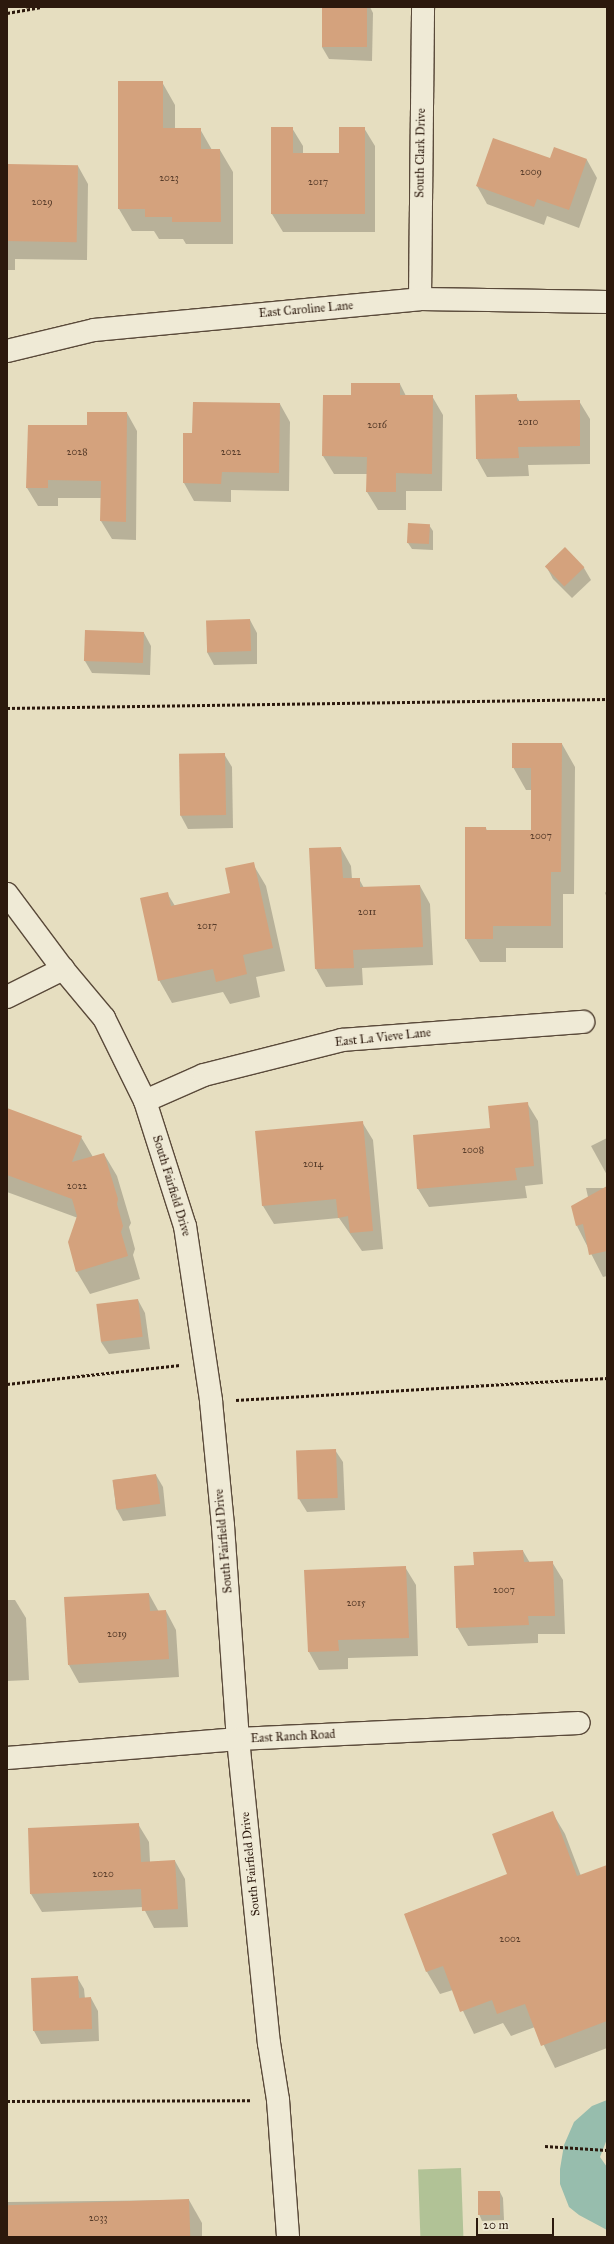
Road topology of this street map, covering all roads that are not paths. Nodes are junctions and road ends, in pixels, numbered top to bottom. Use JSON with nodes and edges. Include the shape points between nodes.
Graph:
{"nodes":[{"id":1,"x":423,"y":7,"type":"edge"},
{"id":2,"x":420,"y":299,"type":"junction"},
{"id":3,"x":607,"y":302,"type":"edge"},
{"id":4,"x":7,"y":351,"type":"edge"},
{"id":5,"x":7,"y":894,"type":"edge"},
{"id":6,"x":63,"y":969,"type":"junction"},
{"id":7,"x":7,"y":997,"type":"edge"},
{"id":8,"x":582,"y":1022,"type":"dead end"},
{"id":9,"x":145,"y":1101,"type":"junction"},
{"id":10,"x":579,"y":1723,"type":"dead end"},
{"id":11,"x":238,"y":1739,"type":"junction"},
{"id":12,"x":7,"y":1758,"type":"edge"},
{"id":13,"x":288,"y":2237,"type":"edge"}],
"edges":[{"from":1,"to":2,"type":"street","name":"South Clark Drive"},
{"from":2,"to":3,"type":"street","name":"East Caroline Lane"},
{"from":2,"to":4,"type":"street","name":"East Caroline Lane","via":[[94,330]]},
{"from":5,"to":6,"type":"street","name":"South Fairfield Drive"},
{"from":6,"to":7,"type":"street"},
{"from":6,"to":9,"type":"street","name":"South Fairfield Drive","via":[[104,1018]]},
{"from":8,"to":9,"type":"street","name":"East La Vieve Lane","via":[[342,1040],[204,1075]]},
{"from":9,"to":11,"type":"street","name":"South Fairfield Drive","via":[[186,1226],[207,1364],[223,1526]]},
{"from":10,"to":11,"type":"street","name":"East Ranch Road"},
{"from":11,"to":12,"type":"street","name":"East Ranch Road"},
{"from":11,"to":13,"type":"street","name":"South Fairfield Drive","via":[[269,2043],[278,2100]]}]}
